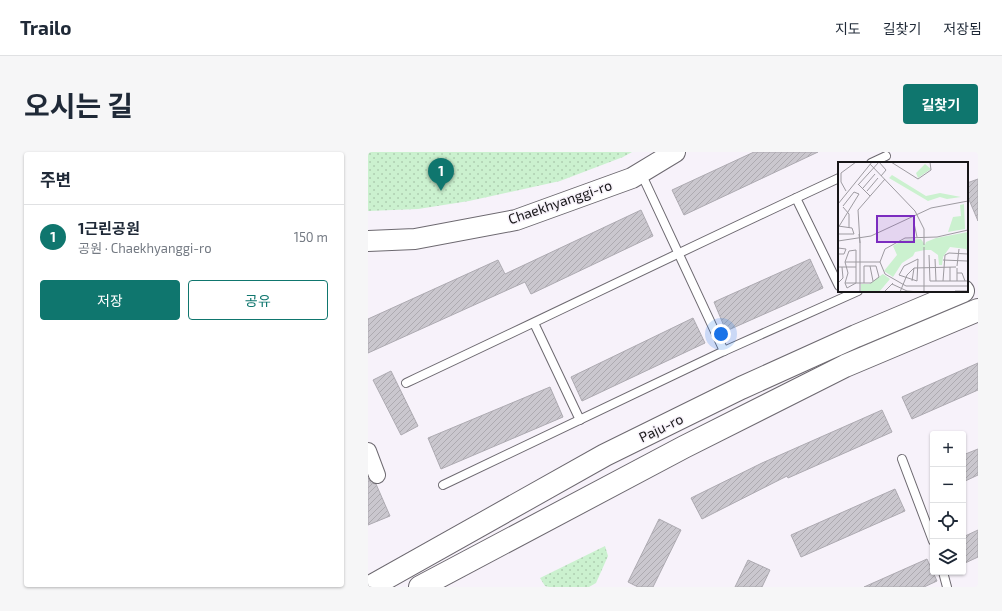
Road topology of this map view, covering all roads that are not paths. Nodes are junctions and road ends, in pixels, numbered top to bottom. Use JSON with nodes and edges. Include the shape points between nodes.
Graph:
{"nodes":[{"id":1,"x":675,"y":152,"type":"edge"},
{"id":2,"x":886,"y":156,"type":"dead end"},
{"id":3,"x":873,"y":162,"type":"edge"},
{"id":4,"x":641,"y":172,"type":"junction"},
{"id":5,"x":838,"y":178,"type":"edge"},
{"id":6,"x":796,"y":198,"type":"junction"},
{"id":7,"x":368,"y":240,"type":"edge"},
{"id":8,"x":678,"y":253,"type":"junction"},
{"id":9,"x":838,"y":284,"type":"edge"},
{"id":10,"x":978,"y":285,"type":"edge"},
{"id":11,"x":968,"y":290,"type":"edge"},
{"id":12,"x":853,"y":292,"type":"edge"},
{"id":13,"x":961,"y":292,"type":"edge"},
{"id":14,"x":843,"y":294,"type":"edge"},
{"id":15,"x":978,"y":310,"type":"edge"},
{"id":16,"x":534,"y":323,"type":"junction"},
{"id":17,"x":724,"y":351,"type":"junction"},
{"id":18,"x":406,"y":382,"type":"dead end"},
{"id":19,"x":580,"y":420,"type":"junction"},
{"id":20,"x":368,"y":451,"type":"edge"},
{"id":21,"x":902,"y":459,"type":"dead end"},
{"id":22,"x":377,"y":475,"type":"dead end"},
{"id":23,"x":442,"y":485,"type":"dead end"},
{"id":24,"x":932,"y":539,"type":"edge"},
{"id":25,"x":944,"y":575,"type":"edge"},
{"id":26,"x":370,"y":587,"type":"edge"},
{"id":27,"x":420,"y":587,"type":"edge"},
{"id":28,"x":947,"y":587,"type":"edge"}],
"edges":[{"from":1,"to":4,"type":"street","name":"Chaekhyanggi-ro"},
{"from":2,"to":3,"type":"lane"},
{"from":4,"to":7,"type":"street","name":"Chaekhyanggi-ro","via":[[632,178],[516,220],[415,239]]},
{"from":4,"to":8,"type":"lane"},
{"from":5,"to":6,"type":"lane"},
{"from":6,"to":8,"type":"lane"},
{"from":6,"to":9,"type":"lane"},
{"from":8,"to":16,"type":"lane"},
{"from":8,"to":17,"type":"lane"},
{"from":10,"to":11,"type":"main road"},
{"from":12,"to":14,"type":"lane"},
{"from":13,"to":26,"type":"main road","name":"Paju-ro","via":[[741,388],[605,455]]},
{"from":14,"to":17,"type":"lane"},
{"from":15,"to":27,"type":"main road","name":"Paju-ro","via":[[845,366],[684,447]]},
{"from":16,"to":18,"type":"lane"},
{"from":16,"to":19,"type":"lane"},
{"from":17,"to":19,"type":"lane"},
{"from":19,"to":23,"type":"lane"},
{"from":20,"to":22,"type":"street"},
{"from":21,"to":24,"type":"lane"},
{"from":25,"to":28,"type":"lane"}]}
